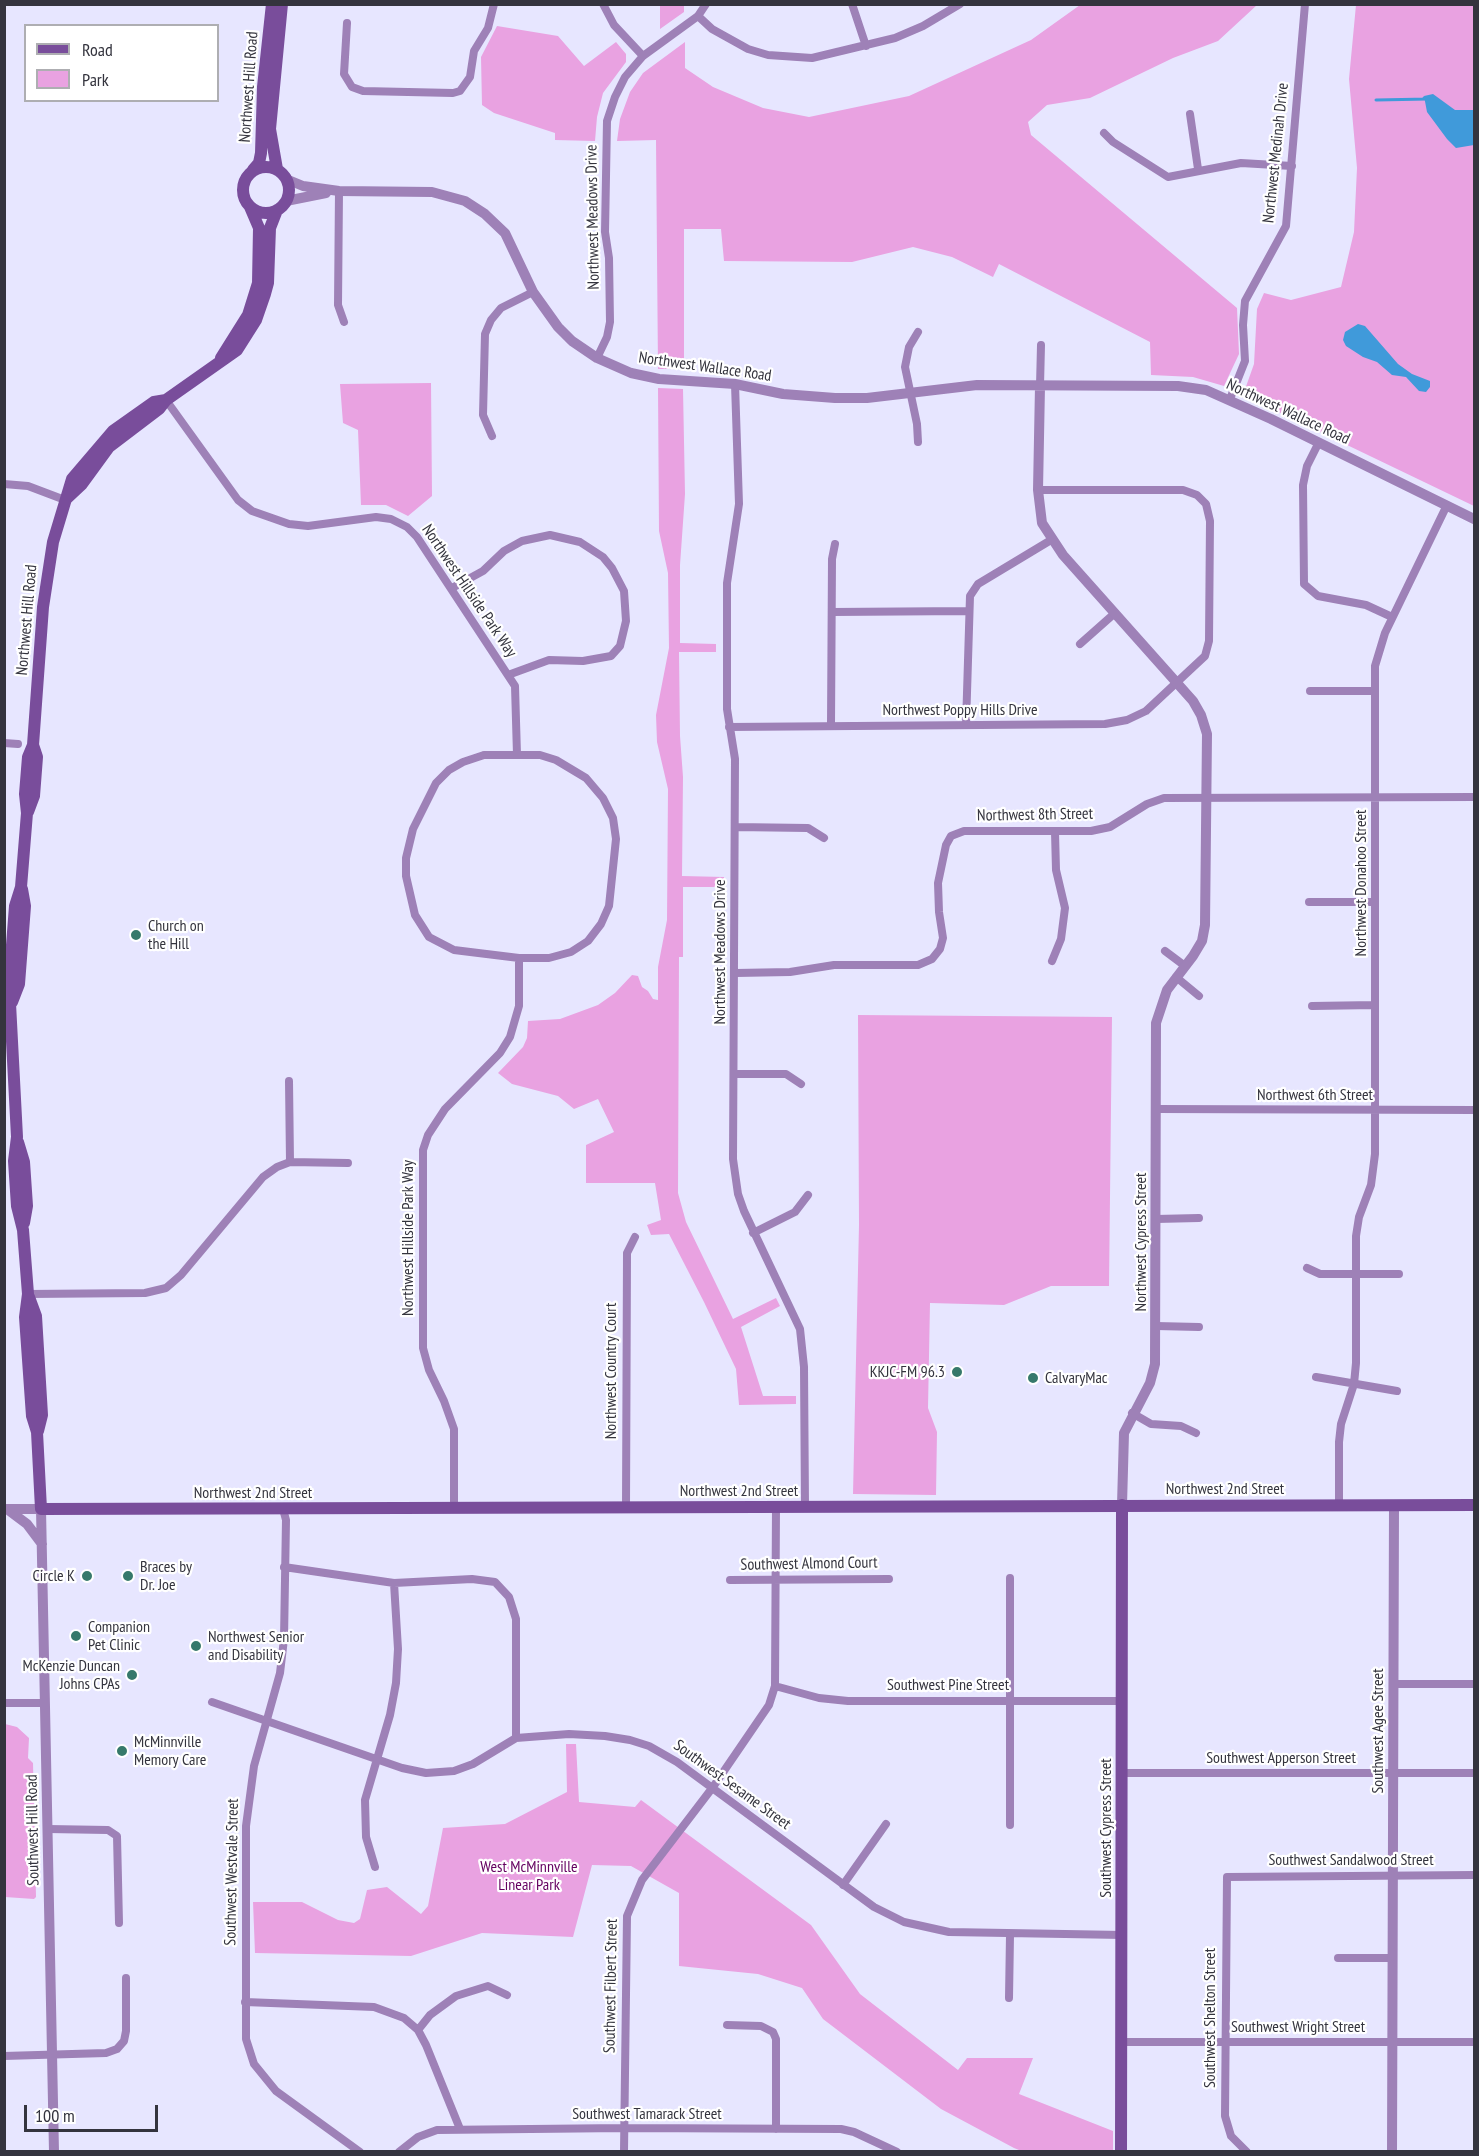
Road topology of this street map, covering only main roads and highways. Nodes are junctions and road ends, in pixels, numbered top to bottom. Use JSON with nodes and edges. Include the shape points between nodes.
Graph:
{"nodes":[{"id":1,"x":272,"y":4,"type":"edge"},
{"id":2,"x":282,"y":4,"type":"edge"},
{"id":3,"x":277,"y":169,"type":"junction"},
{"id":4,"x":253,"y":170,"type":"junction"},
{"id":5,"x":281,"y":206,"type":"junction"},
{"id":6,"x":250,"y":207,"type":"junction"},
{"id":7,"x":214,"y":369,"type":"junction"},
{"id":8,"x":7,"y":1073,"type":"edge"},
{"id":9,"x":1122,"y":1505,"type":"junction"},
{"id":10,"x":1474,"y":1505,"type":"edge"},
{"id":11,"x":41,"y":1509,"type":"joint"},
{"id":12,"x":1121,"y":2151,"type":"edge"}],
"edges":[{"from":1,"to":4,"type":"main road","name":"Northwest Hill Road","via":[[261,153]]},
{"from":2,"to":3,"type":"main road","name":"Northwest Hill Road","via":[[270,129]]},
{"from":3,"to":4,"type":"main road"},
{"from":3,"to":5,"type":"main road","via":[[286,179],[288,194]]},
{"from":4,"to":6,"type":"main road","via":[[243,188]]},
{"from":5,"to":6,"type":"main road","via":[[263,213]]},
{"from":5,"to":7,"type":"main road","name":"Northwest Hill Road","via":[[270,228],[268,283],[259,314],[237,350]]},
{"from":6,"to":7,"type":"main road","name":"Northwest Hill Road","via":[[259,228],[258,283],[248,315]]},
{"from":7,"to":8,"type":"main road","name":"Northwest Hill Road","via":[[166,400],[109,447],[65,500],[49,561],[33,745],[37,757],[34,796],[27,813],[21,886],[25,906],[19,984],[11,1006]]},
{"from":8,"to":11,"type":"main road","name":"Northwest Hill Road","via":[[24,1162],[27,1206],[23,1230],[28,1294],[36,1316],[42,1415],[37,1432]]},
{"from":9,"to":10,"type":"main road","name":"Northwest 2nd Street"},
{"from":9,"to":11,"type":"main road","name":"Northwest 2nd Street"},
{"from":9,"to":12,"type":"main road","name":"Southwest Cypress Street"}]}
